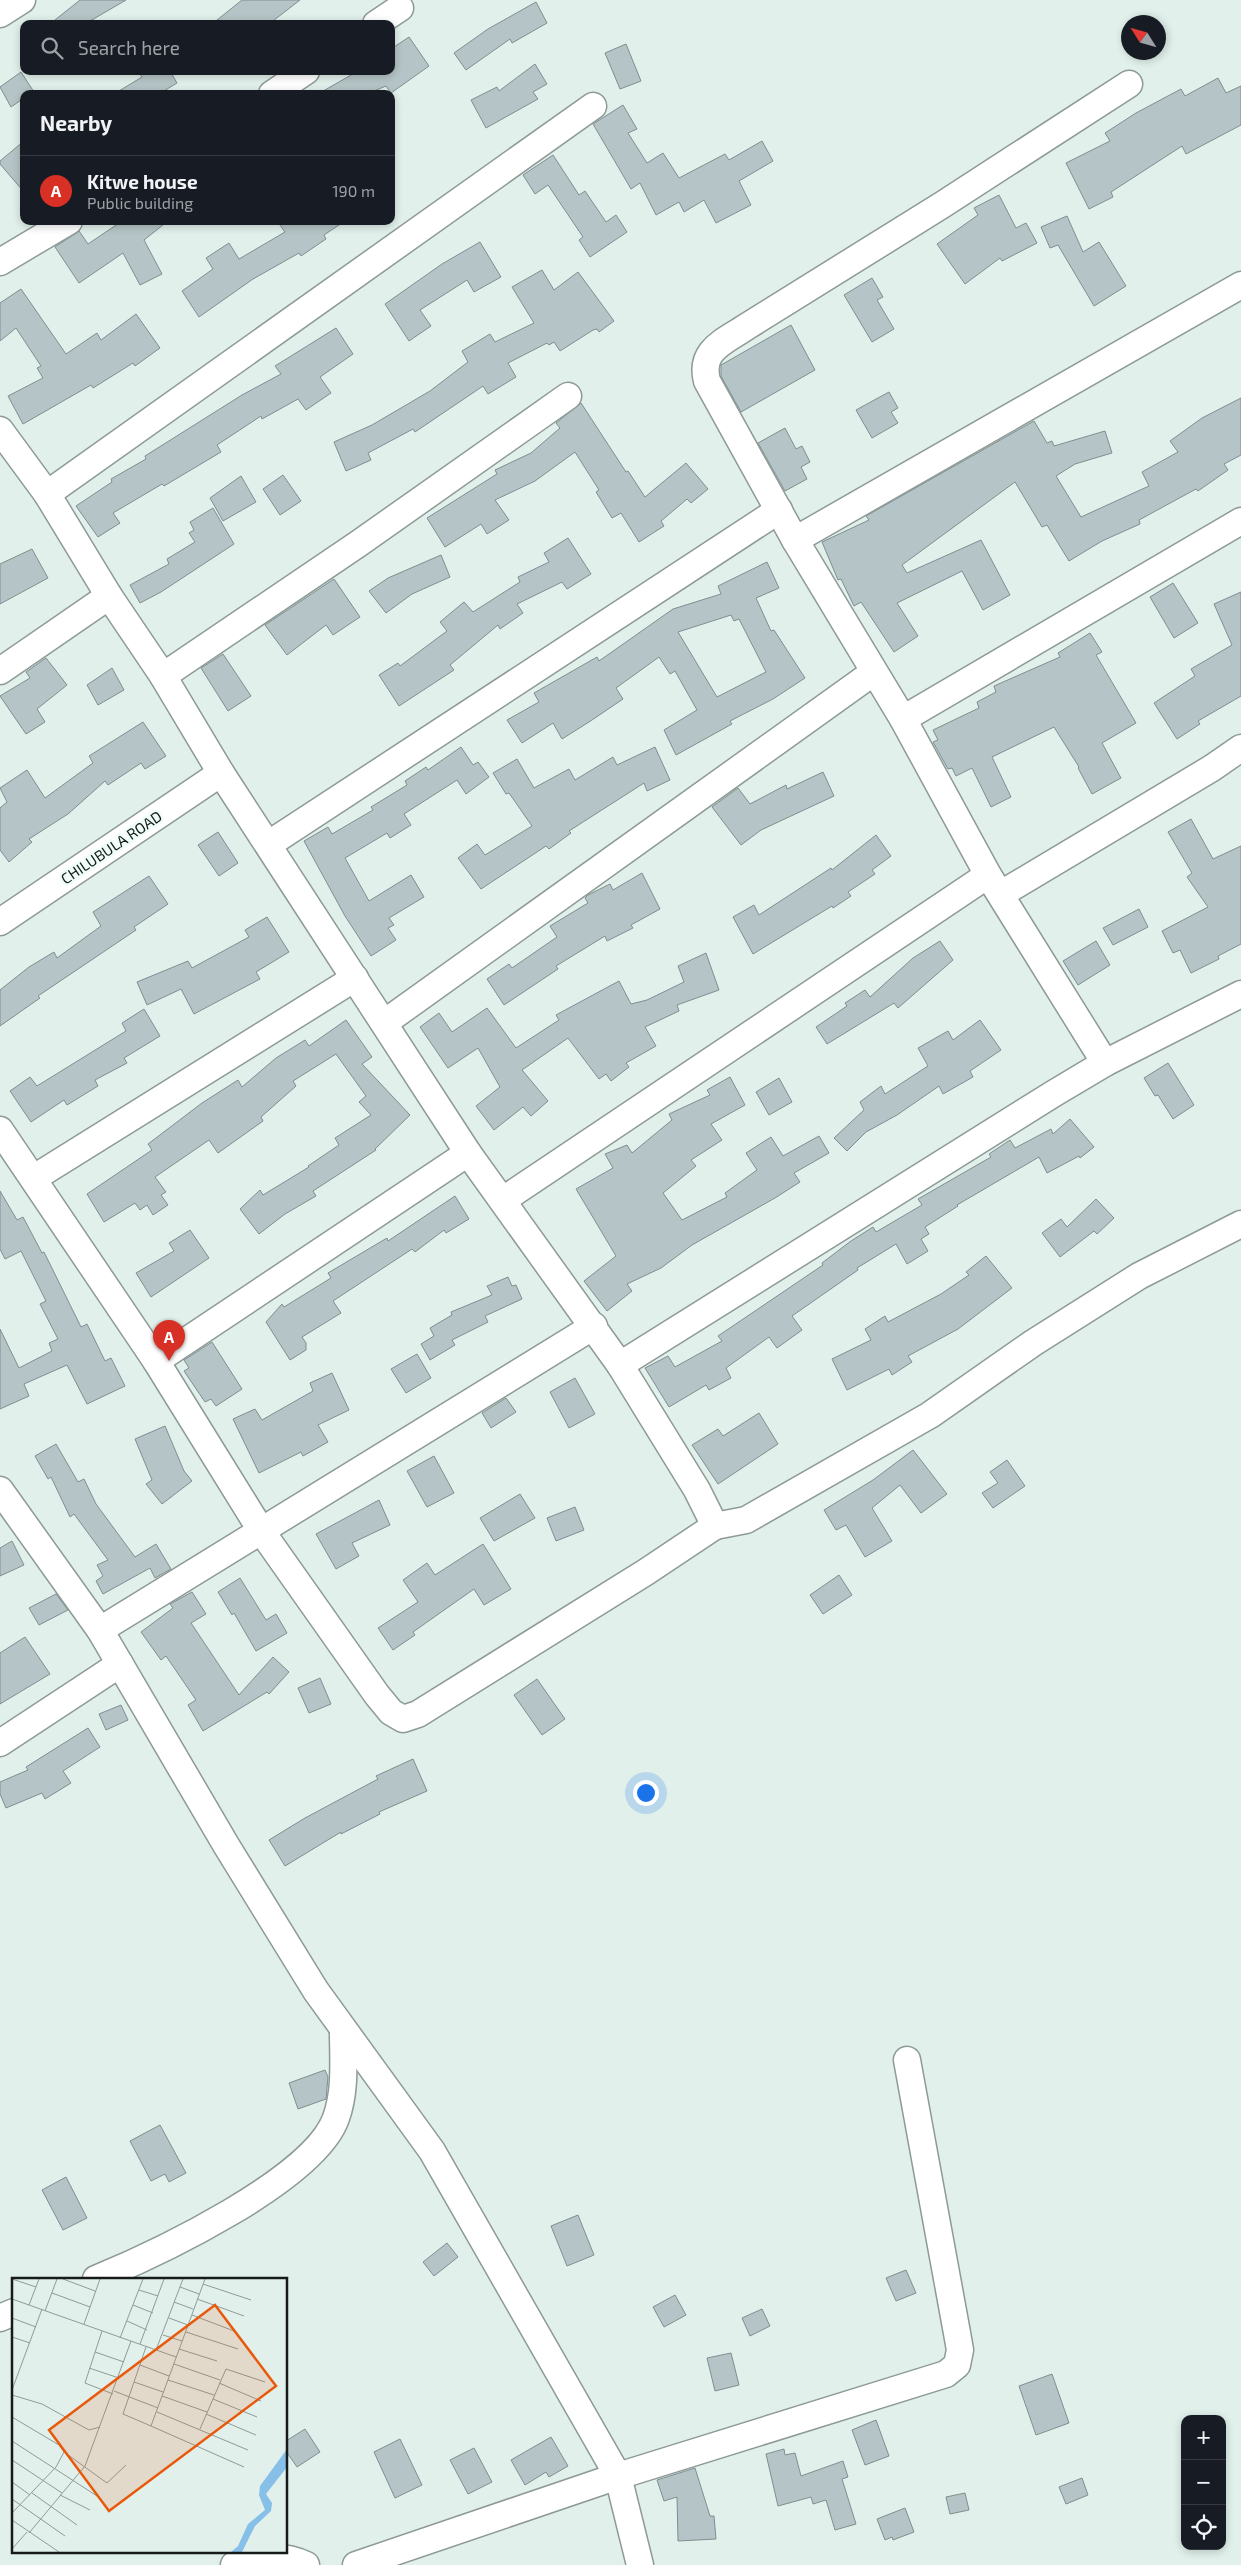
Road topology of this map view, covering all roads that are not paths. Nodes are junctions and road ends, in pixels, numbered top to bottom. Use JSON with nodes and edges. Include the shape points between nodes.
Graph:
{"nodes":[{"id":1,"x":22,"y":0,"type":"edge"},
{"id":2,"x":400,"y":8,"type":"dead end"},
{"id":3,"x":0,"y":14,"type":"edge"},
{"id":4,"x":382,"y":20,"type":"edge"},
{"id":5,"x":300,"y":75,"type":"edge"},
{"id":6,"x":1129,"y":84,"type":"dead end"},
{"id":7,"x":278,"y":90,"type":"edge"},
{"id":8,"x":593,"y":106,"type":"dead end"},
{"id":9,"x":63,"y":225,"type":"edge"},
{"id":10,"x":0,"y":262,"type":"edge"},
{"id":11,"x":1241,"y":286,"type":"edge"},
{"id":12,"x":568,"y":396,"type":"dead end"},
{"id":13,"x":0,"y":430,"type":"edge"},
{"id":14,"x":47,"y":494,"type":"junction"},
{"id":15,"x":779,"y":510,"type":"junction"},
{"id":16,"x":1241,"y":522,"type":"edge"},
{"id":17,"x":795,"y":540,"type":"junction"},
{"id":18,"x":109,"y":596,"type":"junction"},
{"id":19,"x":0,"y":671,"type":"edge"},
{"id":20,"x":874,"y":672,"type":"junction"},
{"id":21,"x":163,"y":676,"type":"junction"},
{"id":22,"x":903,"y":719,"type":"junction"},
{"id":23,"x":1241,"y":748,"type":"edge"},
{"id":24,"x":221,"y":773,"type":"junction"},
{"id":25,"x":269,"y":844,"type":"junction"},
{"id":26,"x":995,"y":885,"type":"junction"},
{"id":27,"x":0,"y":920,"type":"edge"},
{"id":28,"x":355,"y":978,"type":"junction"},
{"id":29,"x":1241,"y":994,"type":"edge"},
{"id":30,"x":384,"y":1023,"type":"junction"},
{"id":31,"x":1105,"y":1063,"type":"junction"},
{"id":32,"x":0,"y":1130,"type":"edge"},
{"id":33,"x":468,"y":1153,"type":"junction"},
{"id":34,"x":34,"y":1178,"type":"junction"},
{"id":35,"x":503,"y":1200,"type":"junction"},
{"id":36,"x":1241,"y":1224,"type":"edge"},
{"id":37,"x":594,"y":1326,"type":"junction"},
{"id":38,"x":156,"y":1361,"type":"junction"},
{"id":39,"x":620,"y":1365,"type":"junction"},
{"id":40,"x":0,"y":1490,"type":"edge"},
{"id":41,"x":715,"y":1526,"type":"junction"},
{"id":42,"x":262,"y":1532,"type":"junction"},
{"id":43,"x":100,"y":1630,"type":"junction"},
{"id":44,"x":120,"y":1664,"type":"junction"},
{"id":45,"x":0,"y":1742,"type":"edge"},
{"id":46,"x":343,"y":2031,"type":"junction"},
{"id":47,"x":907,"y":2060,"type":"dead end"},
{"id":48,"x":98,"y":2278,"type":"edge"},
{"id":49,"x":12,"y":2313,"type":"edge"},
{"id":50,"x":0,"y":2318,"type":"edge"},
{"id":51,"x":618,"y":2476,"type":"junction"},
{"id":52,"x":234,"y":2565,"type":"edge"},
{"id":53,"x":306,"y":2565,"type":"edge"},
{"id":54,"x":356,"y":2565,"type":"edge"},
{"id":55,"x":640,"y":2565,"type":"edge"}],
"edges":[{"from":1,"to":3,"type":"street"},
{"from":2,"to":4,"type":"street"},
{"from":5,"to":7,"type":"street"},
{"from":6,"to":15,"type":"street","via":[[746,327],[716,347],[706,358],[706,381]]},
{"from":8,"to":14,"type":"street"},
{"from":9,"to":10,"type":"street"},
{"from":11,"to":17,"type":"street"},
{"from":12,"to":21,"type":"street"},
{"from":13,"to":14,"type":"street"},
{"from":14,"to":18,"type":"street"},
{"from":15,"to":17,"type":"street"},
{"from":15,"to":25,"type":"street"},
{"from":16,"to":22,"type":"street"},
{"from":17,"to":20,"type":"street"},
{"from":18,"to":19,"type":"street"},
{"from":18,"to":21,"type":"street"},
{"from":20,"to":22,"type":"street"},
{"from":20,"to":30,"type":"street"},
{"from":21,"to":24,"type":"street"},
{"from":22,"to":26,"type":"street"},
{"from":23,"to":26,"type":"street","via":[[1212,768]]},
{"from":24,"to":25,"type":"street"},
{"from":24,"to":27,"type":"street","name":"CHILUBULA ROAD"},
{"from":25,"to":28,"type":"street"},
{"from":26,"to":31,"type":"street"},
{"from":26,"to":35,"type":"street"},
{"from":28,"to":30,"type":"street"},
{"from":28,"to":34,"type":"street"},
{"from":29,"to":31,"type":"street"},
{"from":30,"to":33,"type":"street"},
{"from":31,"to":39,"type":"street"},
{"from":32,"to":34,"type":"street"},
{"from":33,"to":35,"type":"street"},
{"from":33,"to":38,"type":"street"},
{"from":34,"to":38,"type":"street"},
{"from":35,"to":37,"type":"street"},
{"from":36,"to":41,"type":"street","via":[[1139,1276],[1033,1343],[930,1415],[746,1520]]},
{"from":37,"to":39,"type":"street"},
{"from":37,"to":42,"type":"street"},
{"from":38,"to":42,"type":"street"},
{"from":39,"to":41,"type":"street","via":[[697,1490]]},
{"from":40,"to":43,"type":"street"},
{"from":41,"to":42,"type":"street","via":[[418,1714],[403,1720],[391,1712],[377,1695]]},
{"from":42,"to":43,"type":"street"},
{"from":43,"to":44,"type":"street"},
{"from":44,"to":45,"type":"street"},
{"from":44,"to":46,"type":"street","via":[[226,1845]]},
{"from":46,"to":48,"type":"street","via":[[344,2089],[335,2120],[318,2148],[294,2170],[218,2219],[176,2243]]},
{"from":46,"to":51,"type":"street","via":[[432,2151]]},
{"from":47,"to":51,"type":"street","via":[[958,2332],[960,2350],[957,2365],[946,2374]]},
{"from":49,"to":50,"type":"street"},
{"from":51,"to":54,"type":"street"},
{"from":51,"to":55,"type":"street"},
{"from":52,"to":53,"type":"street","via":[[254,2559],[291,2558]]}]}
